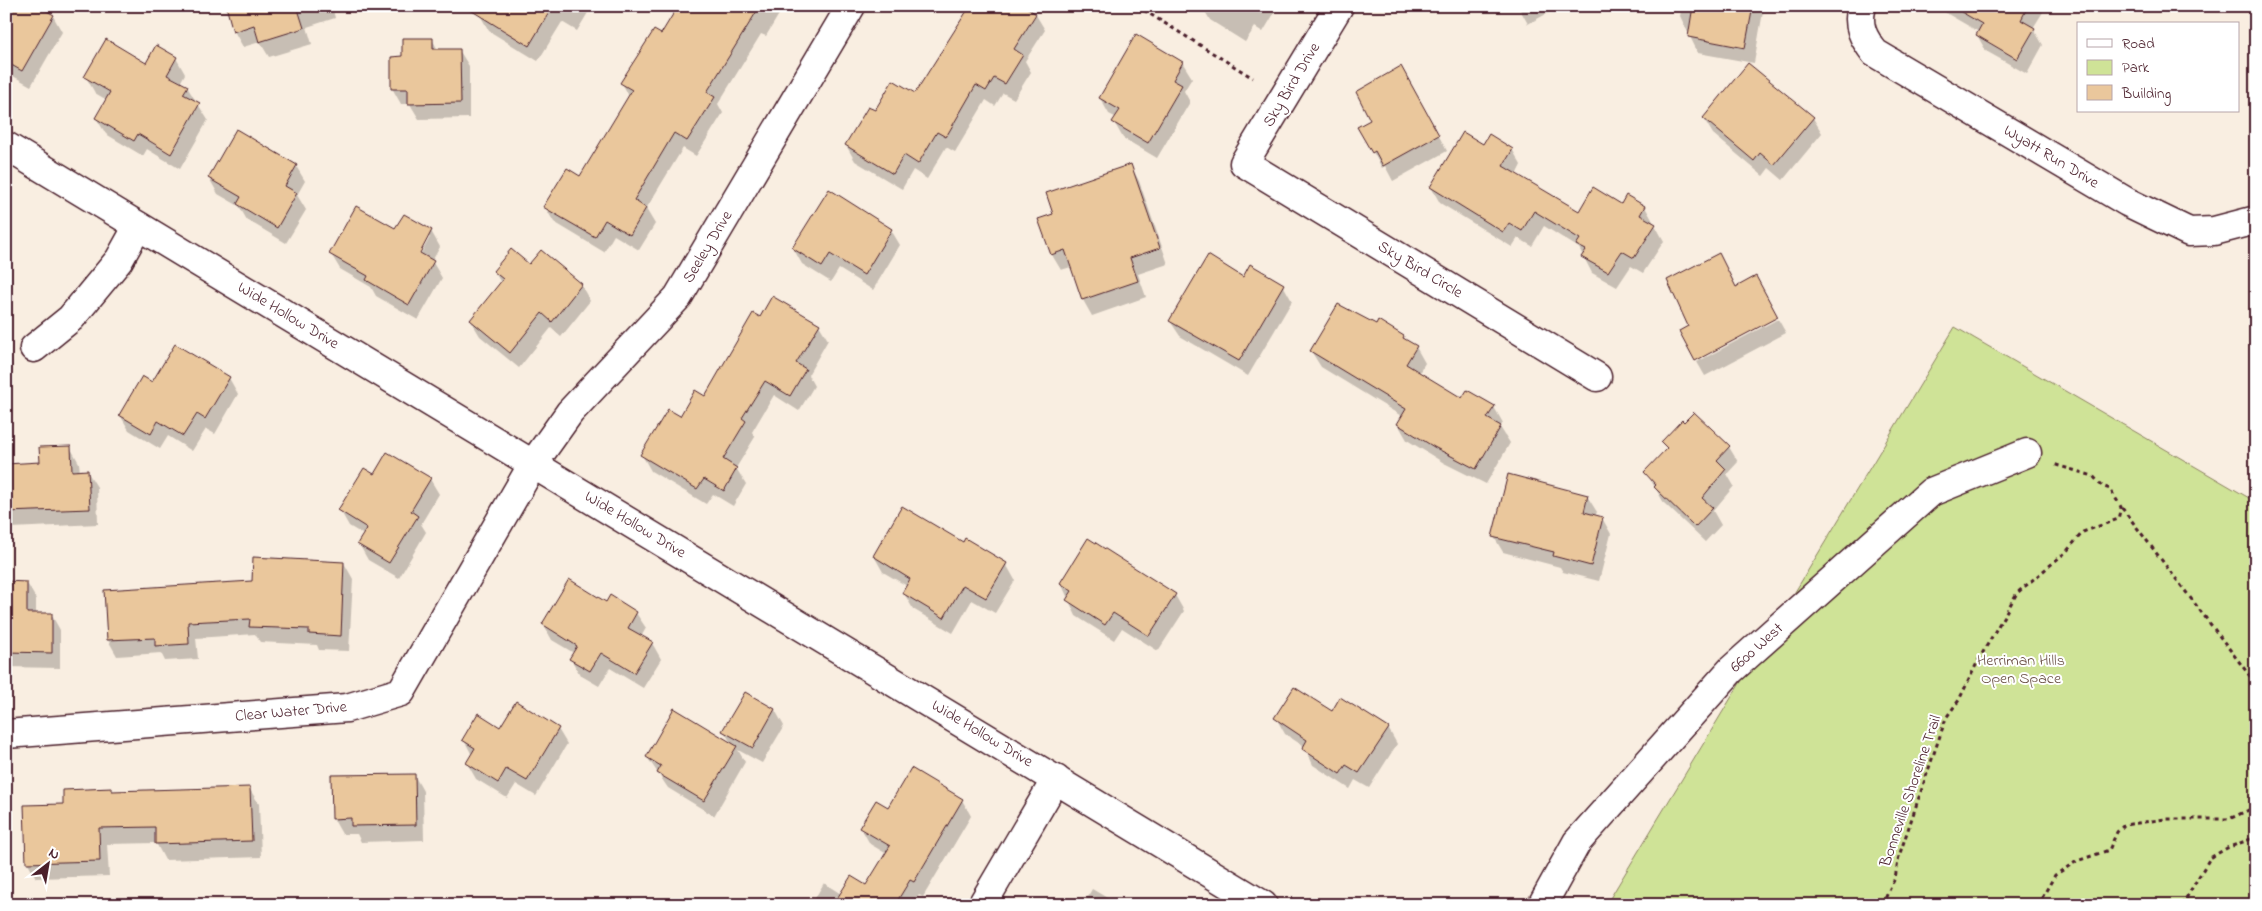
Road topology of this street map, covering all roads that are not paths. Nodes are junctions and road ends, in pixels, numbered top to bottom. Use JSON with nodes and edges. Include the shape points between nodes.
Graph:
{"nodes":[{"id":1,"x":851,"y":6,"type":"edge"},
{"id":2,"x":1339,"y":6,"type":"edge"},
{"id":3,"x":1862,"y":6,"type":"edge"},
{"id":4,"x":6,"y":146,"type":"edge"},
{"id":5,"x":1244,"y":163,"type":"joint"},
{"id":6,"x":2256,"y":220,"type":"edge"},
{"id":7,"x":138,"y":226,"type":"junction"},
{"id":8,"x":34,"y":348,"type":"dead end"},
{"id":9,"x":1596,"y":377,"type":"dead end"},
{"id":10,"x":2027,"y":453,"type":"road end"},
{"id":11,"x":533,"y":464,"type":"junction"},
{"id":12,"x":6,"y":734,"type":"edge"},
{"id":13,"x":1056,"y":779,"type":"junction"},
{"id":14,"x":982,"y":905,"type":"edge"},
{"id":15,"x":1262,"y":905,"type":"edge"},
{"id":16,"x":1542,"y":905,"type":"edge"}],
"edges":[{"from":1,"to":11,"type":"street","name":"Seeley Drive","via":[[678,297],[570,412]]},
{"from":2,"to":5,"type":"street","name":"Sky Bird Drive"},
{"from":3,"to":6,"type":"street","name":"Wyatt Run Drive","via":[[1862,36],[1875,53],[2127,202],[2189,232],[2214,231]]},
{"from":4,"to":7,"type":"street","name":"Wide Hollow Drive"},
{"from":5,"to":9,"type":"street","name":"Sky Bird Circle"},
{"from":7,"to":8,"type":"street","via":[[119,260],[72,318]]},
{"from":7,"to":11,"type":"street","name":"Wide Hollow Drive"},
{"from":10,"to":16,"type":"street","name":"6600 West","via":[[1931,492],[1731,670],[1577,842]]},
{"from":11,"to":12,"type":"street","name":"Clear Water Drive","via":[[401,692],[347,708]]},
{"from":11,"to":13,"type":"street","name":"Wide Hollow Drive"},
{"from":13,"to":14,"type":"street"},
{"from":13,"to":15,"type":"street","name":"Wide Hollow Drive"}]}
